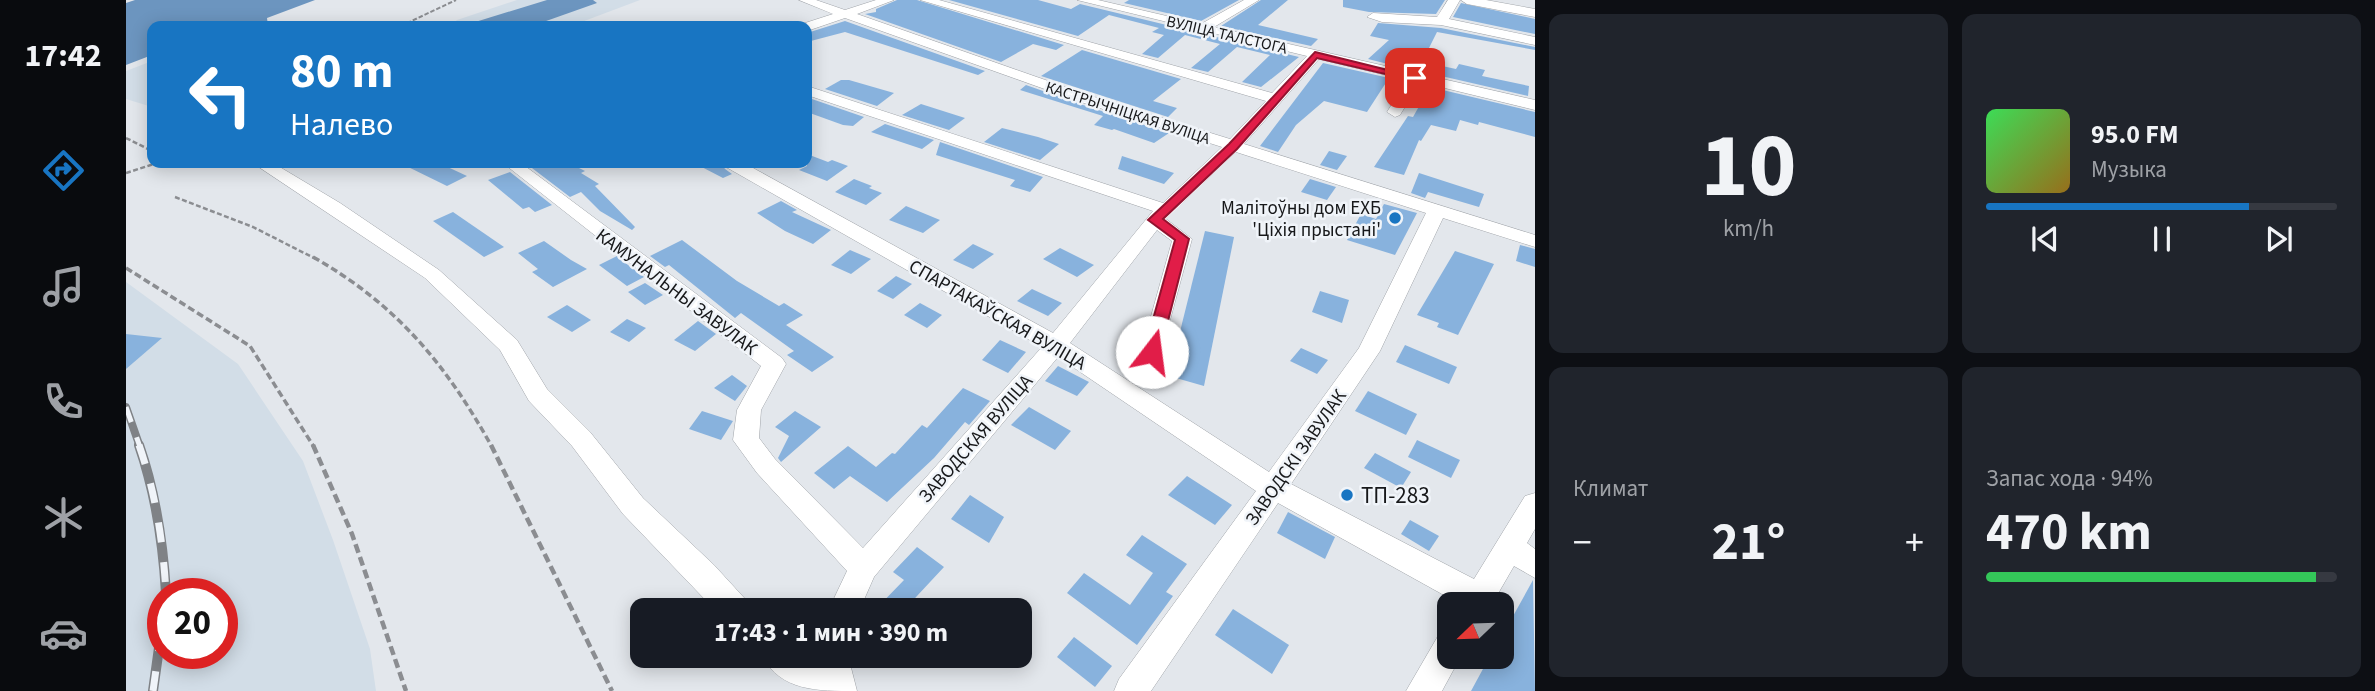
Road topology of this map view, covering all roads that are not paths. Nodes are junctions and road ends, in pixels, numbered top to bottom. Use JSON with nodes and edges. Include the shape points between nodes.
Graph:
{"nodes":[{"id":1,"x":805,"y":0,"type":"edge"},
{"id":2,"x":888,"y":0,"type":"edge"},
{"id":3,"x":926,"y":0,"type":"edge"},
{"id":4,"x":1083,"y":0,"type":"edge"},
{"id":5,"x":1254,"y":0,"type":"edge"},
{"id":6,"x":1454,"y":0,"type":"edge"},
{"id":7,"x":1467,"y":0,"type":"edge"},
{"id":8,"x":1535,"y":13,"type":"edge"},
{"id":9,"x":848,"y":14,"type":"junction"},
{"id":10,"x":1374,"y":17,"type":"dead end"},
{"id":11,"x":1441,"y":21,"type":"junction"},
{"id":12,"x":812,"y":25,"type":"edge"},
{"id":13,"x":1202,"y":28,"type":"junction"},
{"id":14,"x":1535,"y":41,"type":"edge"},
{"id":15,"x":1315,"y":55,"type":"junction"},
{"id":16,"x":1415,"y":78,"type":"junction"},
{"id":17,"x":812,"y":92,"type":"edge"},
{"id":18,"x":1276,"y":99,"type":"junction"},
{"id":19,"x":1535,"y":105,"type":"edge"},
{"id":20,"x":1395,"y":112,"type":"dead end"},
{"id":21,"x":1233,"y":146,"type":"junction"},
{"id":22,"x":269,"y":168,"type":"edge"},
{"id":23,"x":518,"y":168,"type":"edge"},
{"id":24,"x":741,"y":168,"type":"edge"},
{"id":25,"x":1437,"y":210,"type":"junction"},
{"id":26,"x":1159,"y":215,"type":"junction"},
{"id":27,"x":1535,"y":241,"type":"edge"},
{"id":28,"x":1056,"y":345,"type":"junction"},
{"id":29,"x":1152,"y":352,"type":"dead end"},
{"id":30,"x":1273,"y":488,"type":"junction"},
{"id":31,"x":1535,"y":504,"type":"edge"},
{"id":32,"x":1510,"y":547,"type":"junction"},
{"id":33,"x":1535,"y":565,"type":"edge"},
{"id":34,"x":863,"y":568,"type":"junction"},
{"id":35,"x":1462,"y":592,"type":"edge"},
{"id":36,"x":1482,"y":592,"type":"edge"},
{"id":37,"x":724,"y":598,"type":"edge"},
{"id":38,"x":849,"y":598,"type":"edge"},
{"id":39,"x":1437,"y":667,"type":"edge"},
{"id":40,"x":789,"y":668,"type":"edge"},
{"id":41,"x":835,"y":668,"type":"edge"},
{"id":42,"x":840,"y":690,"type":"edge"},
{"id":43,"x":1131,"y":691,"type":"edge"},
{"id":44,"x":1423,"y":691,"type":"edge"}],
"edges":[{"from":1,"to":9,"type":"street","name":"КАСТРЫЧНІЦКАЯ ВУЛІЦА"},
{"from":2,"to":9,"type":"street"},
{"from":3,"to":18,"type":"street"},
{"from":4,"to":13,"type":"street","name":"ВУЛІЦА ТАЛСТОГА"},
{"from":5,"to":13,"type":"street"},
{"from":6,"to":11,"type":"street"},
{"from":7,"to":8,"type":"street"},
{"from":9,"to":12,"type":"street"},
{"from":9,"to":21,"type":"street","name":"КАСТРЫЧНІЦКАЯ ВУЛІЦА"},
{"from":10,"to":11,"type":"street"},
{"from":11,"to":14,"type":"street"},
{"from":13,"to":15,"type":"street","name":"ВУЛІЦА ТАЛСТОГА"},
{"from":15,"to":16,"type":"street","name":"ВУЛІЦА ТАЛСТОГА"},
{"from":15,"to":18,"type":"street","name":"ЗАВОДСКАЯ ВУЛІЦА"},
{"from":16,"to":19,"type":"street","name":"ВУЛІЦА ТАЛСТОГА"},
{"from":16,"to":20,"type":"street"},
{"from":17,"to":26,"type":"street"},
{"from":18,"to":21,"type":"street","name":"ЗАВОДСКАЯ ВУЛІЦА"},
{"from":21,"to":25,"type":"street","name":"КАСТРЫЧНІЦКАЯ ВУЛІЦА"},
{"from":21,"to":26,"type":"street","name":"ЗАВОДСКАЯ ВУЛІЦА"},
{"from":22,"to":37,"type":"street","via":[[432,274],[509,345],[538,395],[581,439],[633,506]]},
{"from":23,"to":34,"type":"street","name":"КАМУНАЛЬНЫ ЗАВУЛАК","via":[[774,365],[749,410],[746,440]]},
{"from":24,"to":28,"type":"street","name":"СПАРТАКАЎСКАЯ ВУЛІЦА"},
{"from":25,"to":27,"type":"street","name":"КАСТРЫЧНІЦКАЯ ВУЛІЦА"},
{"from":25,"to":30,"type":"street","name":"ЗАВОДСКІ ЗАВУЛАК","via":[[1369,351]]},
{"from":26,"to":28,"type":"street","name":"ЗАВОДСКАЯ ВУЛІЦА"},
{"from":26,"to":29,"type":"street","via":[[1182,239]]},
{"from":28,"to":30,"type":"street","name":"СПАРТАКАЎСКАЯ ВУЛІЦА"},
{"from":28,"to":34,"type":"street","name":"ЗАВОДСКАЯ ВУЛІЦА"},
{"from":30,"to":35,"type":"street","name":"СПАРТАКАЎСКАЯ ВУЛІЦА"},
{"from":30,"to":43,"type":"street","name":"ЗАВОДСКІ ЗАВУЛАК"},
{"from":31,"to":32,"type":"street"},
{"from":32,"to":33,"type":"street"},
{"from":32,"to":36,"type":"street"},
{"from":34,"to":38,"type":"street","name":"ЗАВОДСКАЯ ВУЛІЦА"},
{"from":39,"to":44,"type":"street"},
{"from":40,"to":42,"type":"street"},
{"from":41,"to":42,"type":"street"}]}
